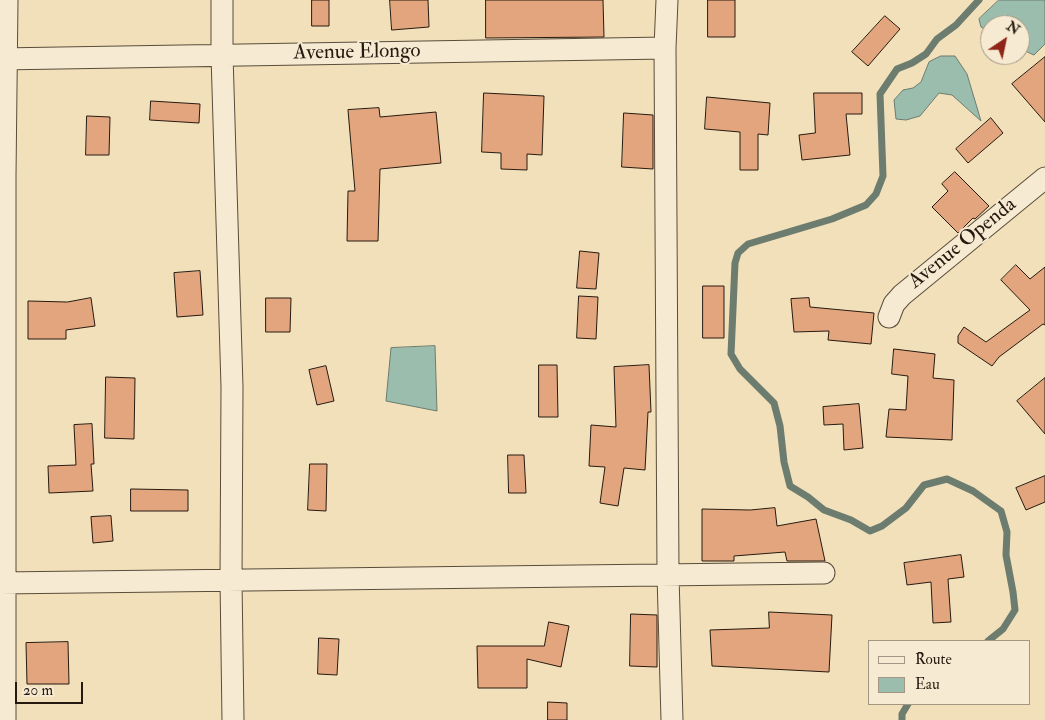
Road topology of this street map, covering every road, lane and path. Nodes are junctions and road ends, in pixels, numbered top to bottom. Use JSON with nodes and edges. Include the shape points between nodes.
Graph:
{"nodes":[{"id":1,"x":7,"y":0,"type":"edge"},
{"id":2,"x":222,"y":0,"type":"edge"},
{"id":3,"x":667,"y":0,"type":"edge"},
{"id":4,"x":666,"y":48,"type":"junction"},
{"id":5,"x":222,"y":55,"type":"junction"},
{"id":6,"x":3,"y":59,"type":"edge"},
{"id":7,"x":1045,"y":178,"type":"edge"},
{"id":8,"x":889,"y":317,"type":"dead end"},
{"id":9,"x":824,"y":573,"type":"dead end"},
{"id":10,"x":668,"y":575,"type":"junction"},
{"id":11,"x":231,"y":580,"type":"junction"},
{"id":12,"x":3,"y":583,"type":"edge"},
{"id":13,"x":5,"y":720,"type":"edge"},
{"id":14,"x":233,"y":720,"type":"edge"},
{"id":15,"x":672,"y":720,"type":"edge"}],
"edges":[{"from":1,"to":6,"type":"street"},
{"from":2,"to":5,"type":"street"},
{"from":3,"to":4,"type":"street"},
{"from":4,"to":5,"type":"street","name":"Avenue Elongo"},
{"from":4,"to":10,"type":"street"},
{"from":5,"to":6,"type":"street","name":"Avenue Elongo"},
{"from":5,"to":11,"type":"street","via":[[232,387]]},
{"from":6,"to":12,"type":"street"},
{"from":7,"to":8,"type":"street","name":"Avenue Openda","via":[[902,295]]},
{"from":9,"to":10,"type":"street"},
{"from":10,"to":11,"type":"street"},
{"from":10,"to":15,"type":"street"},
{"from":11,"to":12,"type":"street"},
{"from":11,"to":14,"type":"street"},
{"from":12,"to":13,"type":"street"}]}
